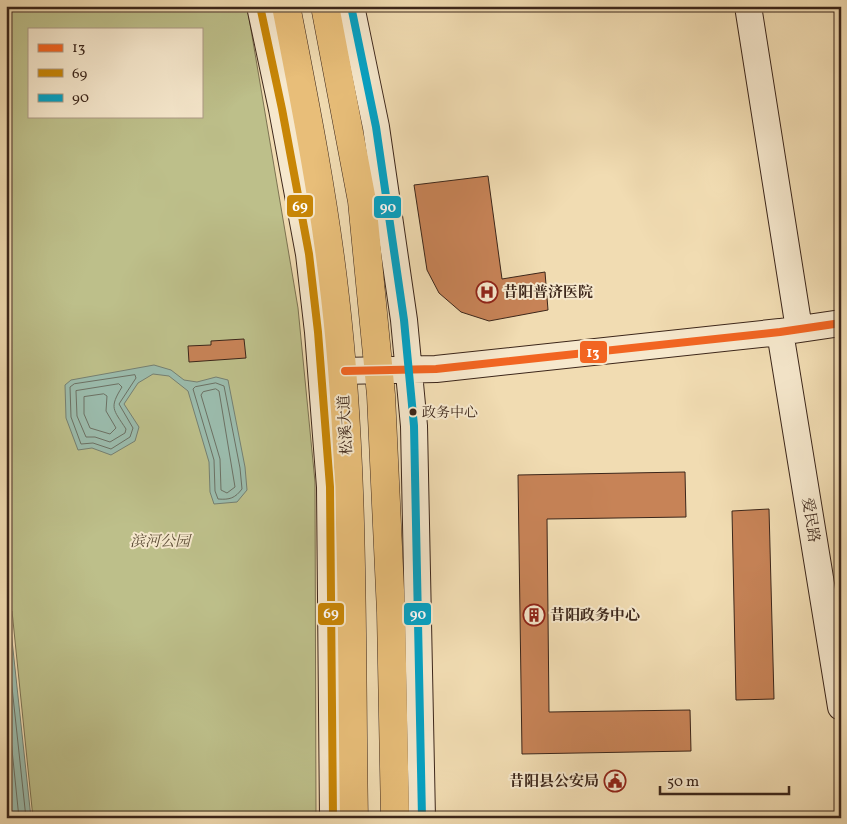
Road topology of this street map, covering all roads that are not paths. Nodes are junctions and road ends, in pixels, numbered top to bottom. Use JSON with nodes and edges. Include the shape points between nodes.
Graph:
{"nodes":[{"id":1,"x":260,"y":6,"type":"edge"},
{"id":2,"x":286,"y":6,"type":"edge"},
{"id":3,"x":325,"y":6,"type":"edge"},
{"id":4,"x":352,"y":6,"type":"edge"},
{"id":5,"x":748,"y":6,"type":"edge"},
{"id":6,"x":841,"y":323,"type":"edge"},
{"id":7,"x":790,"y":331,"type":"junction"},
{"id":8,"x":379,"y":370,"type":"junction"},
{"id":9,"x":408,"y":370,"type":"junction"},
{"id":10,"x":341,"y":372,"type":"junction"},
{"id":11,"x":841,"y":707,"type":"edge"},
{"id":12,"x":333,"y":818,"type":"edge"},
{"id":13,"x":354,"y":818,"type":"edge"},
{"id":14,"x":395,"y":818,"type":"edge"},
{"id":15,"x":422,"y":818,"type":"edge"}],
"edges":[{"from":1,"to":12,"type":"main road","via":[[309,254],[318,332],[330,487]]},
{"from":2,"to":10,"type":"highway","name":"松溪大道","via":[[322,195]]},
{"from":3,"to":8,"type":"highway","via":[[362,201]]},
{"from":4,"to":9,"type":"main road","via":[[376,127]]},
{"from":5,"to":7,"type":"main road","name":"爱民路"},
{"from":6,"to":7,"type":"main road"},
{"from":7,"to":9,"type":"main road"},
{"from":7,"to":11,"type":"main road","name":"爱民路"},
{"from":8,"to":9,"type":"main road"},
{"from":8,"to":10,"type":"main road"},
{"from":8,"to":14,"type":"highway","via":[[391,612]]},
{"from":9,"to":15,"type":"main road","via":[[414,426]]},
{"from":10,"to":13,"type":"highway","name":"松溪大道","via":[[346,438]]}]}
